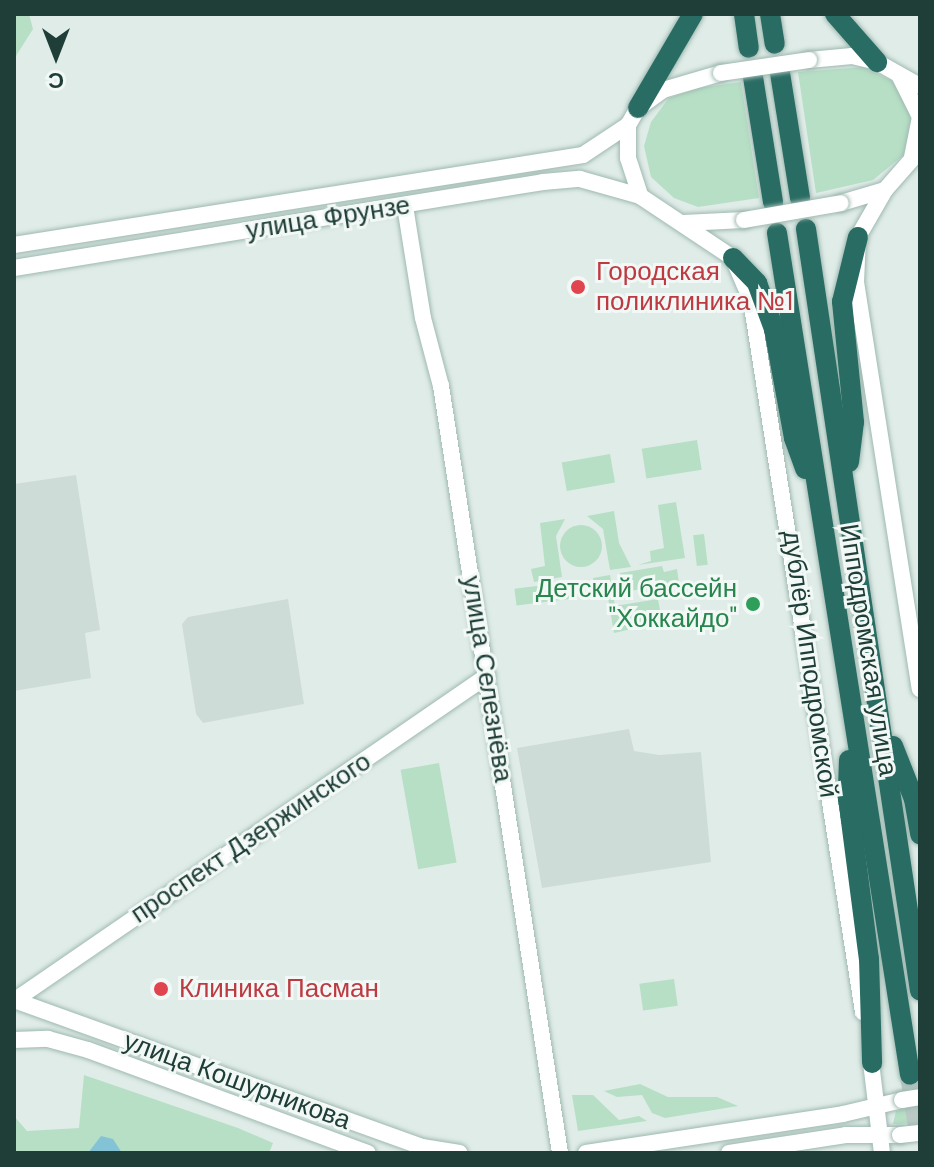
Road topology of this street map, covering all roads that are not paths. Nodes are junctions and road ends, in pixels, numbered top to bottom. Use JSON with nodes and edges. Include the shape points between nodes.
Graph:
{"nodes":[{"id":1,"x":693,"y":14,"type":"edge"},
{"id":2,"x":744,"y":14,"type":"edge"},
{"id":3,"x":770,"y":14,"type":"edge"},
{"id":4,"x":835,"y":14,"type":"edge"},
{"id":5,"x":775,"y":44,"type":"dead end"},
{"id":6,"x":749,"y":48,"type":"dead end"},
{"id":7,"x":877,"y":62,"type":"junction"},
{"id":8,"x":780,"y":73,"type":"dead end"},
{"id":9,"x":898,"y":75,"type":"junction"},
{"id":10,"x":753,"y":77,"type":"dead end"},
{"id":11,"x":920,"y":86,"type":"edge"},
{"id":12,"x":633,"y":117,"type":"junction"},
{"id":13,"x":916,"y":154,"type":"edge"},
{"id":14,"x":885,"y":190,"type":"junction"},
{"id":15,"x":640,"y":196,"type":"junction"},
{"id":16,"x":800,"y":198,"type":"dead end"},
{"id":17,"x":773,"y":202,"type":"dead end"},
{"id":18,"x":405,"y":206,"type":"junction"},
{"id":19,"x":681,"y":223,"type":"junction"},
{"id":20,"x":806,"y":229,"type":"dead end"},
{"id":21,"x":777,"y":233,"type":"dead end"},
{"id":22,"x":858,"y":237,"type":"junction"},
{"id":23,"x":14,"y":245,"type":"edge"},
{"id":24,"x":733,"y":258,"type":"junction"},
{"id":25,"x":14,"y":268,"type":"edge"},
{"id":26,"x":846,"y":489,"type":"junction"},
{"id":27,"x":819,"y":500,"type":"junction"},
{"id":28,"x":487,"y":676,"type":"junction"},
{"id":29,"x":920,"y":689,"type":"edge"},
{"id":30,"x":850,"y":712,"type":"junction"},
{"id":31,"x":880,"y":714,"type":"junction"},
{"id":32,"x":920,"y":834,"type":"edge"},
{"id":33,"x":920,"y":991,"type":"edge"},
{"id":34,"x":14,"y":1002,"type":"edge"},
{"id":35,"x":14,"y":1040,"type":"edge"},
{"id":36,"x":872,"y":1063,"type":"junction"},
{"id":37,"x":910,"y":1075,"type":"tunnel mouth"},
{"id":38,"x":920,"y":1097,"type":"edge"},
{"id":39,"x":877,"y":1105,"type":"junction"},
{"id":40,"x":920,"y":1133,"type":"edge"},
{"id":41,"x":881,"y":1145,"type":"edge"},
{"id":42,"x":368,"y":1153,"type":"edge"},
{"id":43,"x":460,"y":1153,"type":"edge"},
{"id":44,"x":560,"y":1153,"type":"edge"},
{"id":45,"x":586,"y":1153,"type":"edge"},
{"id":46,"x":729,"y":1153,"type":"edge"}],
"edges":[{"from":1,"to":12,"type":"highway"},
{"from":2,"to":6,"type":"highway"},
{"from":3,"to":5,"type":"highway"},
{"from":4,"to":7,"type":"highway"},
{"from":7,"to":9,"type":"main road"},
{"from":7,"to":12,"type":"main road","name":"улица Фрунзе","bridge":true,"via":[[852,56],[721,73],[663,90]]},
{"from":8,"to":16,"type":"highway"},
{"from":9,"to":11,"type":"main road"},
{"from":9,"to":13,"type":"main road","via":[[920,117]]},
{"from":10,"to":17,"type":"highway"},
{"from":12,"to":15,"type":"main road","via":[[631,177]]},
{"from":12,"to":23,"type":"main road","name":"улица Фрунзе","via":[[583,155]]},
{"from":13,"to":14,"type":"main road"},
{"from":14,"to":19,"type":"main road","bridge":true,"via":[[744,220]]},
{"from":14,"to":22,"type":"main road"},
{"from":15,"to":18,"type":"main road","name":"улица Фрунзе","via":[[580,179]]},
{"from":15,"to":19,"type":"main road","name":"улица Фрунзе"},
{"from":18,"to":25,"type":"main road","name":"улица Фрунзе"},
{"from":18,"to":28,"type":"main road","name":"улица Селезнёва","via":[[423,318],[441,386]]},
{"from":19,"to":24,"type":"main road"},
{"from":20,"to":26,"type":"highway","name":"Ипподромская улица"},
{"from":21,"to":27,"type":"highway","name":"Ипподромская улица"},
{"from":22,"to":26,"type":"highway","via":[[842,302],[854,422]]},
{"from":22,"to":29,"type":"main road","via":[[861,322]]},
{"from":24,"to":27,"type":"highway","via":[[757,283],[774,329],[794,438]]},
{"from":24,"to":36,"type":"main road","name":"дублёр Ипподромской","via":[[751,300],[778,454]]},
{"from":26,"to":31,"type":"highway","name":"Ипподромская улица"},
{"from":27,"to":30,"type":"highway","name":"Ипподромская улица"},
{"from":28,"to":34,"type":"main road","name":"проспект Дзержинского"},
{"from":28,"to":44,"type":"main road","name":"улица Селезнёва"},
{"from":30,"to":36,"type":"highway","via":[[848,798],[869,959]]},
{"from":30,"to":37,"type":"highway","name":"Ипподромская улица"},
{"from":31,"to":32,"type":"highway","via":[[914,799]]},
{"from":31,"to":33,"type":"highway","name":"Ипподромская улица"},
{"from":34,"to":43,"type":"main road","name":"улица Кошурникова","via":[[422,1147]]},
{"from":35,"to":42,"type":"main road","name":"улица Кошурникова","via":[[48,1039],[88,1050]]},
{"from":36,"to":39,"type":"main road","name":"дублёр Ипподромской"},
{"from":38,"to":39,"type":"main road","bridge":true},
{"from":39,"to":41,"type":"main road","name":"дублёр Ипподромской"},
{"from":39,"to":45,"type":"main road"},
{"from":40,"to":41,"type":"main road","bridge":true},
{"from":41,"to":46,"type":"main road","via":[[828,1137]]}]}
